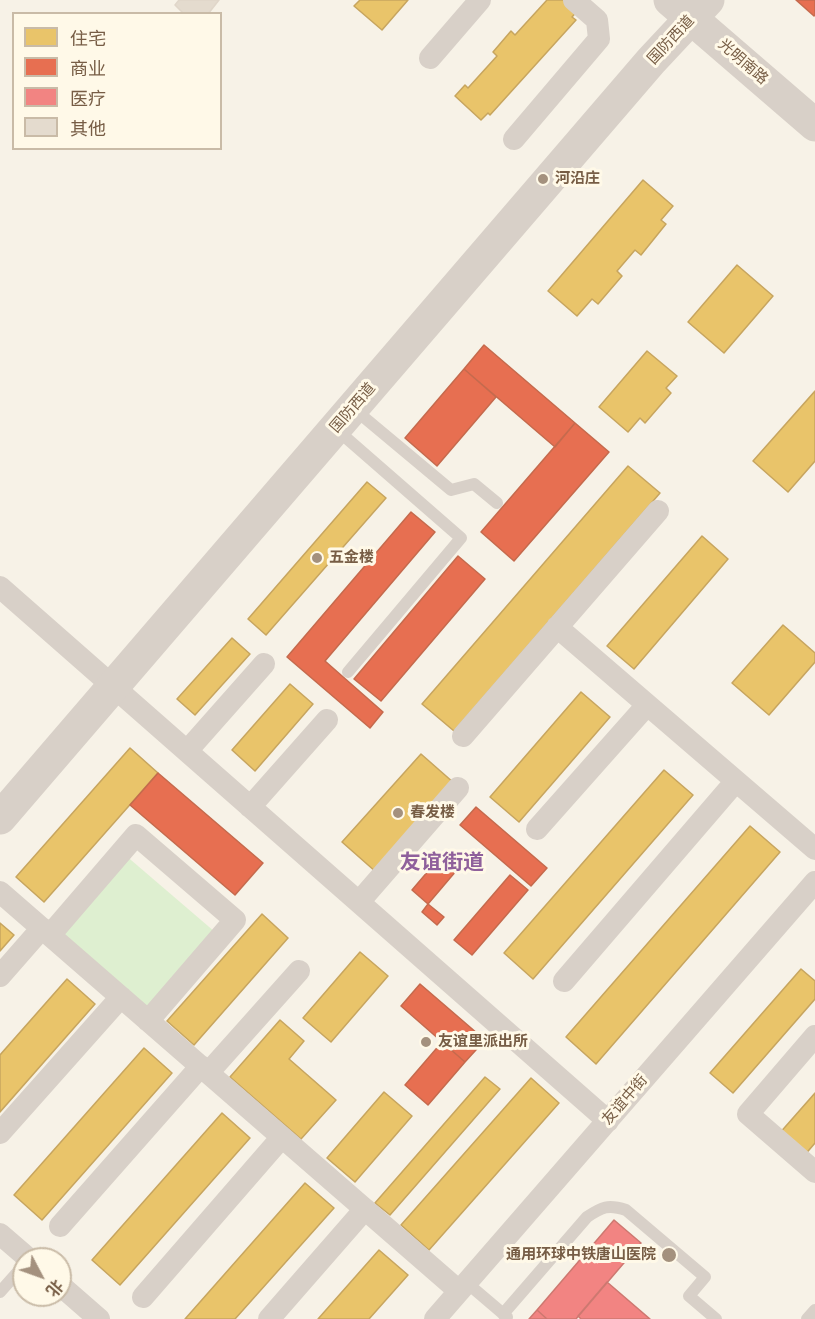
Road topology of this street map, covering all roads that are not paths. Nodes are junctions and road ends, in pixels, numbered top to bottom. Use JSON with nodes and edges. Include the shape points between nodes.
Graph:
{"nodes":[{"id":1,"x":480,"y":0,"type":"edge"},
{"id":2,"x":574,"y":0,"type":"edge"},
{"id":3,"x":690,"y":6,"type":"edge"},
{"id":4,"x":430,"y":58,"type":"dead end"},
{"id":5,"x":815,"y":125,"type":"edge"},
{"id":6,"x":514,"y":139,"type":"dead end"},
{"id":7,"x":344,"y":418,"type":"junction"},
{"id":8,"x":497,"y":503,"type":"dead end"},
{"id":9,"x":658,"y":511,"type":"dead end"},
{"id":10,"x":0,"y":587,"type":"edge"},
{"id":11,"x":557,"y":627,"type":"junction"},
{"id":12,"x":264,"y":664,"type":"dead end"},
{"id":13,"x":348,"y":672,"type":"dead end"},
{"id":14,"x":114,"y":687,"type":"junction"},
{"id":15,"x":647,"y":705,"type":"junction"},
{"id":16,"x":327,"y":720,"type":"dead end"},
{"id":17,"x":463,"y":736,"type":"dead end"},
{"id":18,"x":187,"y":751,"type":"junction"},
{"id":19,"x":736,"y":781,"type":"junction"},
{"id":20,"x":458,"y":788,"type":"dead end"},
{"id":21,"x":250,"y":807,"type":"junction"},
{"id":22,"x":0,"y":818,"type":"edge"},
{"id":23,"x":537,"y":830,"type":"dead end"},
{"id":24,"x":815,"y":849,"type":"edge"},
{"id":25,"x":815,"y":882,"type":"edge"},
{"id":26,"x":0,"y":892,"type":"edge"},
{"id":27,"x":359,"y":902,"type":"junction"},
{"id":28,"x":46,"y":932,"type":"junction"},
{"id":29,"x":299,"y":971,"type":"dead end"},
{"id":30,"x":0,"y":976,"type":"edge"},
{"id":31,"x":564,"y":981,"type":"dead end"},
{"id":32,"x":120,"y":997,"type":"junction"},
{"id":33,"x":148,"y":1021,"type":"junction"},
{"id":34,"x":815,"y":1036,"type":"edge"},
{"id":35,"x":204,"y":1070,"type":"junction"},
{"id":36,"x":608,"y":1120,"type":"junction"},
{"id":37,"x":0,"y":1134,"type":"edge"},
{"id":38,"x":282,"y":1137,"type":"junction"},
{"id":39,"x":815,"y":1172,"type":"edge"},
{"id":40,"x":365,"y":1209,"type":"junction"},
{"id":41,"x":60,"y":1226,"type":"dead end"},
{"id":42,"x":0,"y":1234,"type":"edge"},
{"id":43,"x":15,"y":1247,"type":"edge"},
{"id":44,"x":12,"y":1278,"type":"edge"},
{"id":45,"x":463,"y":1287,"type":"junction"},
{"id":46,"x":0,"y":1292,"type":"edge"},
{"id":47,"x":72,"y":1295,"type":"edge"},
{"id":48,"x":143,"y":1297,"type":"dead end"},
{"id":49,"x":815,"y":1310,"type":"edge"},
{"id":50,"x":504,"y":1316,"type":"edge"},
{"id":51,"x":99,"y":1319,"type":"edge"},
{"id":52,"x":269,"y":1319,"type":"edge"},
{"id":53,"x":435,"y":1319,"type":"edge"},
{"id":54,"x":716,"y":1319,"type":"edge"},
{"id":55,"x":807,"y":1319,"type":"edge"}],
"edges":[{"from":1,"to":4,"type":"street"},
{"from":2,"to":6,"type":"street","via":[[597,20],[599,39]]},
{"from":3,"to":5,"type":"street","name":"光明南路"},
{"from":3,"to":7,"type":"street","name":"国防西道","via":[[651,61]]},
{"from":7,"to":8,"type":"lane","via":[[451,490],[474,484]]},
{"from":7,"to":13,"type":"lane","via":[[461,538]]},
{"from":7,"to":14,"type":"street","name":"国防西道"},
{"from":9,"to":11,"type":"street"},
{"from":10,"to":14,"type":"street"},
{"from":11,"to":15,"type":"street"},
{"from":11,"to":17,"type":"street"},
{"from":12,"to":18,"type":"street"},
{"from":14,"to":18,"type":"street"},
{"from":14,"to":22,"type":"street","name":"国防西道"},
{"from":15,"to":19,"type":"street"},
{"from":15,"to":23,"type":"street"},
{"from":16,"to":21,"type":"street"},
{"from":18,"to":21,"type":"street"},
{"from":19,"to":24,"type":"street"},
{"from":19,"to":31,"type":"street"},
{"from":20,"to":27,"type":"street"},
{"from":21,"to":27,"type":"street"},
{"from":25,"to":36,"type":"street","name":"友谊中街"},
{"from":26,"to":28,"type":"street"},
{"from":27,"to":36,"type":"street"},
{"from":28,"to":30,"type":"street"},
{"from":28,"to":32,"type":"street"},
{"from":28,"to":33,"type":"street","via":[[136,835],[235,920]]},
{"from":29,"to":35,"type":"street"},
{"from":32,"to":33,"type":"street"},
{"from":32,"to":37,"type":"street"},
{"from":33,"to":35,"type":"street"},
{"from":34,"to":39,"type":"street","via":[[748,1114]]},
{"from":35,"to":38,"type":"street"},
{"from":35,"to":41,"type":"street"},
{"from":36,"to":45,"type":"street","name":"友谊中街"},
{"from":38,"to":40,"type":"street"},
{"from":38,"to":48,"type":"street"},
{"from":40,"to":45,"type":"street"},
{"from":40,"to":52,"type":"street"},
{"from":42,"to":43,"type":"street"},
{"from":44,"to":46,"type":"lane"},
{"from":45,"to":50,"type":"lane"},
{"from":45,"to":53,"type":"street","name":"友谊中街"},
{"from":47,"to":51,"type":"street"},
{"from":49,"to":55,"type":"lane"},
{"from":50,"to":54,"type":"lane","via":[[587,1217],[613,1206],[626,1210],[705,1277],[689,1296]]}]}
